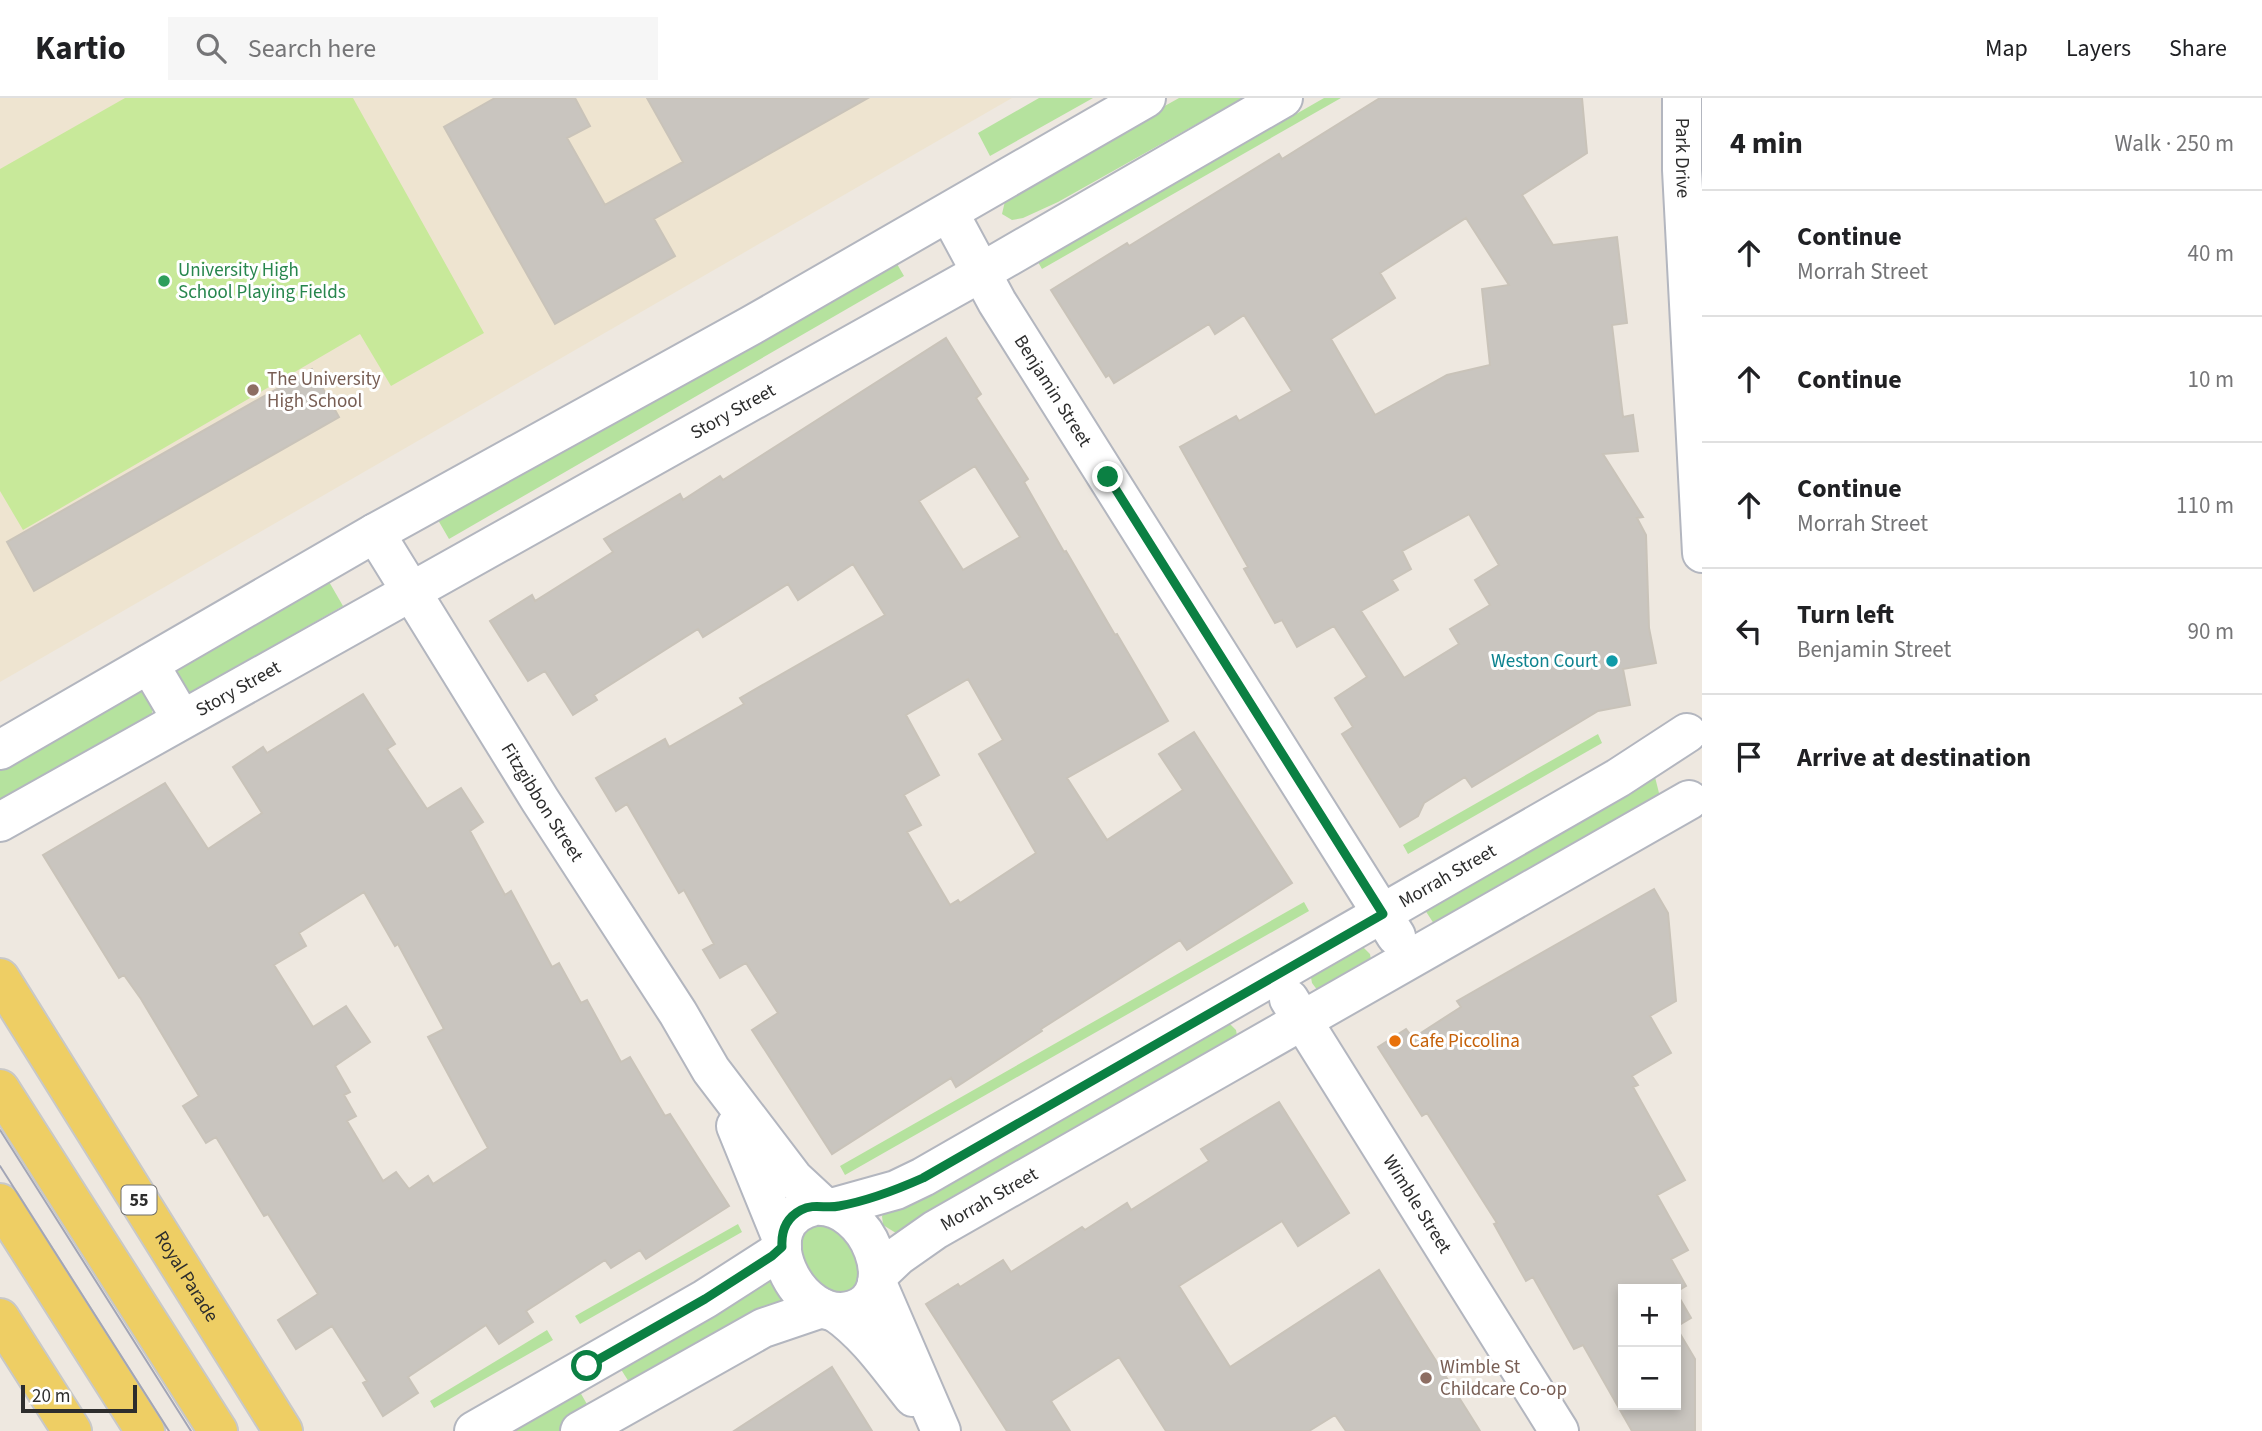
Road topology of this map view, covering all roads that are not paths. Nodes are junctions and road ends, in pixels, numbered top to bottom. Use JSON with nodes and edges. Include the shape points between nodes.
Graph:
{"nodes":[{"id":1,"x":1146,"y":98,"type":"edge"},
{"id":2,"x":1283,"y":98,"type":"edge"},
{"id":3,"x":1682,"y":98,"type":"edge"},
{"id":4,"x":949,"y":213,"type":"junction"},
{"id":5,"x":981,"y":273,"type":"junction"},
{"id":6,"x":375,"y":533,"type":"junction"},
{"id":7,"x":1702,"y":553,"type":"edge"},
{"id":8,"x":411,"y":590,"type":"junction"},
{"id":9,"x":149,"y":664,"type":"junction"},
{"id":10,"x":181,"y":718,"type":"junction"},
{"id":11,"x":1694,"y":724,"type":"edge"},
{"id":12,"x":0,"y":750,"type":"edge"},
{"id":13,"x":1698,"y":813,"type":"edge"},
{"id":14,"x":0,"y":821,"type":"edge"},
{"id":15,"x":1383,"y":914,"type":"junction"},
{"id":16,"x":1410,"y":958,"type":"junction"},
{"id":17,"x":1275,"y":976,"type":"junction"},
{"id":18,"x":0,"y":978,"type":"edge"},
{"id":19,"x":1303,"y":1021,"type":"junction"},
{"id":20,"x":711,"y":1070,"type":"junction"},
{"id":21,"x":0,"y":1089,"type":"edge"},
{"id":22,"x":0,"y":1203,"type":"edge"},
{"id":23,"x":828,"y":1206,"type":"junction"},
{"id":24,"x":782,"y":1243,"type":"junction"},
{"id":25,"x":878,"y":1279,"type":"junction"},
{"id":26,"x":829,"y":1310,"type":"junction"},
{"id":27,"x":0,"y":1318,"type":"edge"},
{"id":28,"x":590,"y":1364,"type":"junction"},
{"id":29,"x":617,"y":1410,"type":"junction"},
{"id":30,"x":72,"y":1431,"type":"edge"},
{"id":31,"x":145,"y":1431,"type":"edge"},
{"id":32,"x":218,"y":1431,"type":"edge"},
{"id":33,"x":283,"y":1431,"type":"edge"},
{"id":34,"x":474,"y":1431,"type":"edge"},
{"id":35,"x":580,"y":1431,"type":"edge"},
{"id":36,"x":941,"y":1431,"type":"edge"},
{"id":37,"x":1559,"y":1431,"type":"edge"}],
"edges":[{"from":1,"to":4,"type":"street"},
{"from":2,"to":5,"type":"street","name":"Story Street"},
{"from":3,"to":7,"type":"street","name":"Park Drive"},
{"from":4,"to":5,"type":"street","name":"Benjamin Street"},
{"from":4,"to":6,"type":"street"},
{"from":5,"to":8,"type":"street","name":"Story Street"},
{"from":5,"to":15,"type":"street","name":"Benjamin Street"},
{"from":6,"to":8,"type":"street","name":"Fitzgibbon Street"},
{"from":6,"to":9,"type":"street"},
{"from":8,"to":10,"type":"street","name":"Story Street"},
{"from":8,"to":20,"type":"street","name":"Fitzgibbon Street"},
{"from":9,"to":10,"type":"street","name":"Story Street"},
{"from":9,"to":12,"type":"street"},
{"from":10,"to":14,"type":"street","name":"Story Street"},
{"from":11,"to":13,"type":"street","via":[[1680,756],[1680,779]]},
{"from":11,"to":15,"type":"street","name":"Morrah Street","via":[[1618,778]]},
{"from":13,"to":16,"type":"street","name":"Morrah Street"},
{"from":15,"to":16,"type":"street","name":"Benjamin Street"},
{"from":15,"to":17,"type":"street","name":"Morrah Street"},
{"from":16,"to":19,"type":"street","name":"Morrah Street"},
{"from":17,"to":19,"type":"street","name":"Wimble Street"},
{"from":17,"to":23,"type":"street","name":"Morrah Street","via":[[923,1178],[895,1190]]},
{"from":18,"to":33,"type":"main road","name":"Royal Parade","number":"55"},
{"from":19,"to":25,"type":"street","name":"Morrah Street","via":[[935,1230],[898,1256]]},
{"from":19,"to":37,"type":"street","name":"Wimble Street"},
{"from":20,"to":23,"type":"street","name":"Fitzgibbon Street","via":[[794,1179]]},
{"from":20,"to":24,"type":"street","name":"Fitzgibbon Street"},
{"from":21,"to":32,"type":"main road"},
{"from":22,"to":31,"type":"main road"},
{"from":23,"to":24,"type":"street","via":[[808,1207],[793,1215],[783,1228]]},
{"from":23,"to":25,"type":"street","via":[[849,1215],[867,1238],[876,1257]]},
{"from":24,"to":26,"type":"street","via":[[785,1264],[796,1285],[808,1299]]},
{"from":24,"to":28,"type":"street","via":[[772,1256],[705,1299]]},
{"from":25,"to":26,"type":"street","via":[[870,1301],[863,1306],[851,1311]]},
{"from":25,"to":36,"type":"street"},
{"from":26,"to":29,"type":"street","via":[[764,1328]]},
{"from":26,"to":36,"type":"street","via":[[851,1323],[869,1342]]},
{"from":27,"to":30,"type":"main road"},
{"from":28,"to":29,"type":"street"},
{"from":28,"to":34,"type":"street"},
{"from":29,"to":35,"type":"street"}]}
